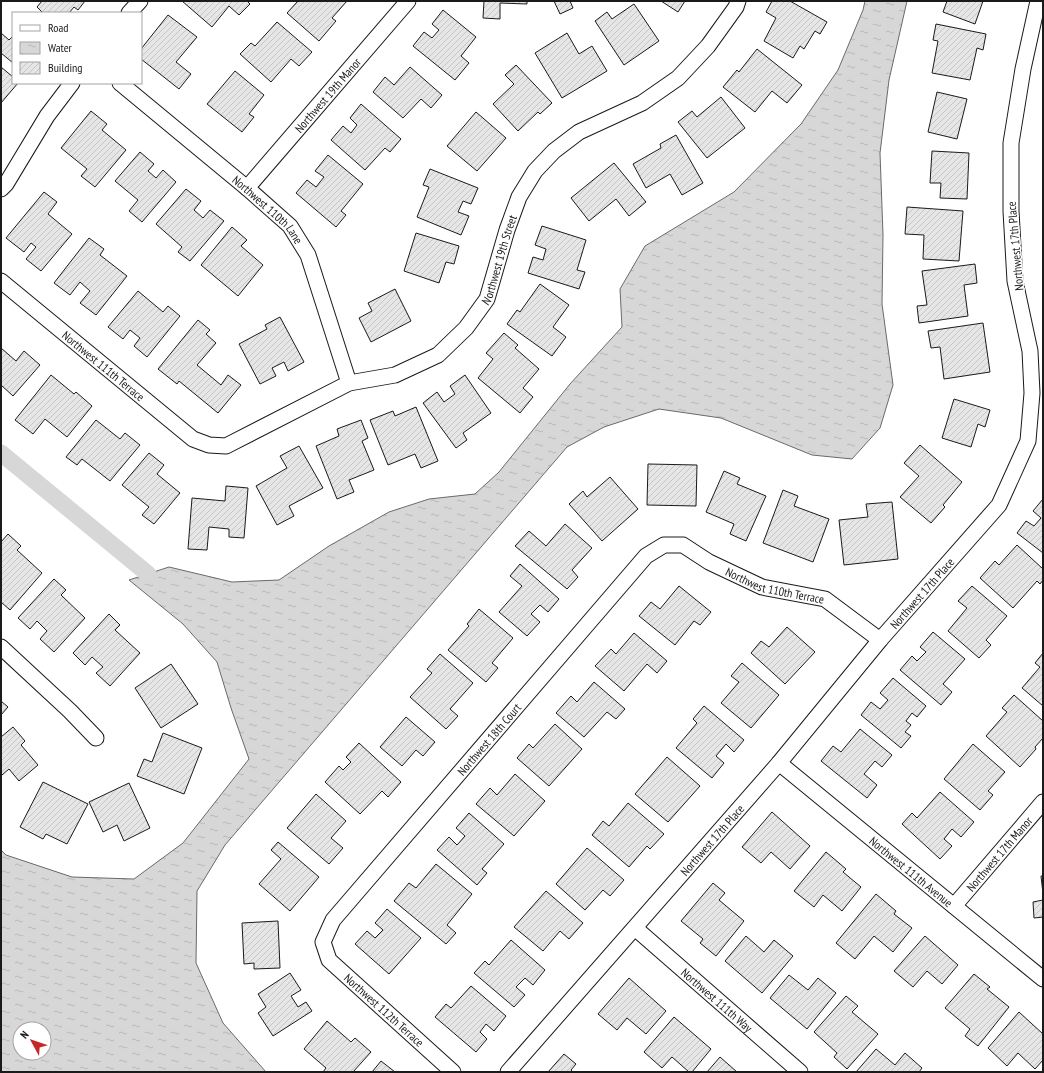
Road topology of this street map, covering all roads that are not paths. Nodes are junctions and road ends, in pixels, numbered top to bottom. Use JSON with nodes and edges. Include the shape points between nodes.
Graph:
{"nodes":[{"id":1,"x":140,"y":1,"type":"edge"},
{"id":2,"x":408,"y":1,"type":"edge"},
{"id":3,"x":738,"y":1,"type":"edge"},
{"id":4,"x":1038,"y":1,"type":"edge"},
{"id":5,"x":130,"y":12,"type":"edge"},
{"id":6,"x":71,"y":84,"type":"edge"},
{"id":7,"x":121,"y":84,"type":"edge"},
{"id":8,"x":247,"y":188,"type":"junction"},
{"id":9,"x":1,"y":189,"type":"edge"},
{"id":10,"x":1,"y":281,"type":"edge"},
{"id":11,"x":349,"y":383,"type":"junction"},
{"id":12,"x":209,"y":445,"type":"joint"},
{"id":13,"x":664,"y":545,"type":"joint"},
{"id":14,"x":880,"y":640,"type":"junction"},
{"id":15,"x":1,"y":647,"type":"edge"},
{"id":16,"x":96,"y":738,"type":"dead end"},
{"id":17,"x":779,"y":763,"type":"junction"},
{"id":18,"x":1043,"y":802,"type":"edge"},
{"id":19,"x":954,"y":906,"type":"junction"},
{"id":20,"x":635,"y":928,"type":"junction"},
{"id":21,"x":323,"y":942,"type":"joint"},
{"id":22,"x":1043,"y":979,"type":"edge"},
{"id":23,"x":453,"y":1072,"type":"edge"},
{"id":24,"x":508,"y":1072,"type":"edge"},
{"id":25,"x":800,"y":1072,"type":"edge"}],
"edges":[{"from":1,"to":5,"type":"street"},
{"from":2,"to":8,"type":"street","name":"Northwest 19th Manor"},
{"from":3,"to":11,"type":"street","name":"Northwest 19th Street","via":[[708,46],[678,78],[642,104],[579,132],[554,151],[535,172],[519,197],[487,299],[466,328],[438,355],[395,375]]},
{"from":4,"to":14,"type":"street","name":"Northwest 17th Place","via":[[1023,69],[1011,143],[1010,211],[1016,281],[1030,350],[1032,393],[1028,441],[999,505]]},
{"from":6,"to":9,"type":"street","via":[[47,116]]},
{"from":7,"to":8,"type":"street","name":"Northwest 110th Lane"},
{"from":8,"to":11,"type":"street","name":"Northwest 110th Lane","via":[[290,226],[308,255]]},
{"from":10,"to":12,"type":"street","name":"Northwest 111th Terrace","via":[[193,439]]},
{"from":11,"to":12,"type":"street","name":"Northwest 19th Street","via":[[226,446]]},
{"from":13,"to":14,"type":"street","name":"Northwest 110th Terrace","via":[[684,545],[709,562],[762,587],[825,599]]},
{"from":13,"to":21,"type":"street","name":"Northwest 18th Court","via":[[646,556],[333,920]]},
{"from":14,"to":17,"type":"street","name":"Northwest 17th Place"},
{"from":15,"to":16,"type":"street"},
{"from":17,"to":19,"type":"street","name":"Northwest 111th Avenue"},
{"from":17,"to":20,"type":"street","name":"Northwest 17th Place"},
{"from":18,"to":19,"type":"street","name":"Northwest 17th Manor"},
{"from":19,"to":22,"type":"street","name":"Northwest 111th Avenue"},
{"from":20,"to":24,"type":"street","name":"Northwest 17th Place"},
{"from":20,"to":25,"type":"street","name":"Northwest 111th Way"},
{"from":21,"to":23,"type":"street","name":"Northwest 112th Terrace","via":[[328,960]]}]}
